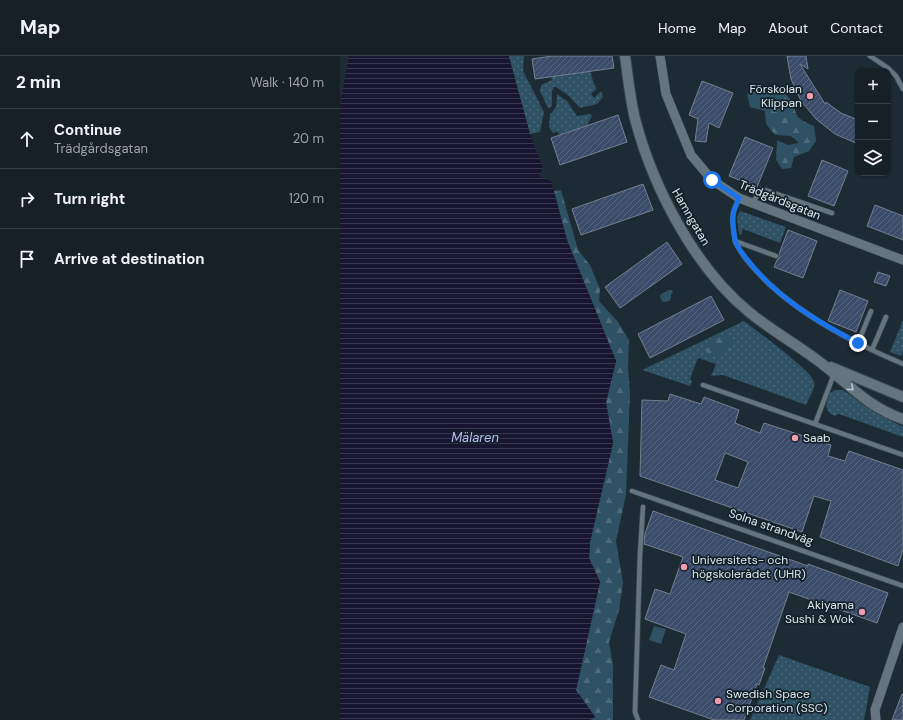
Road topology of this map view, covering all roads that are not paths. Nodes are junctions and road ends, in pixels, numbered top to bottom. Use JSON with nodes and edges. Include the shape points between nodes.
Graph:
{"nodes":[{"id":1,"x":625,"y":56,"type":"edge"},
{"id":2,"x":660,"y":56,"type":"edge"},
{"id":3,"x":870,"y":56,"type":"edge"},
{"id":4,"x":903,"y":89,"type":"edge"},
{"id":5,"x":739,"y":198,"type":"junction"},
{"id":6,"x":752,"y":203,"type":"junction"},
{"id":7,"x":832,"y":213,"type":"dead end"},
{"id":8,"x":735,"y":241,"type":"junction"},
{"id":9,"x":776,"y":256,"type":"dead end"},
{"id":10,"x":903,"y":260,"type":"edge"},
{"id":11,"x":871,"y":312,"type":"dead end"},
{"id":12,"x":886,"y":317,"type":"dead end"},
{"id":13,"x":858,"y":343,"type":"junction"},
{"id":14,"x":872,"y":350,"type":"junction"},
{"id":15,"x":821,"y":363,"type":"junction"},
{"id":16,"x":903,"y":364,"type":"edge"},
{"id":17,"x":834,"y":374,"type":"junction"},
{"id":18,"x":704,"y":385,"type":"dead end"},
{"id":19,"x":903,"y":397,"type":"edge"},
{"id":20,"x":903,"y":420,"type":"edge"},
{"id":21,"x":814,"y":424,"type":"junction"},
{"id":22,"x":903,"y":455,"type":"edge"},
{"id":23,"x":632,"y":491,"type":"dead end"},
{"id":24,"x":643,"y":507,"type":"dead end"},
{"id":25,"x":903,"y":586,"type":"edge"},
{"id":26,"x":903,"y":627,"type":"edge"},
{"id":27,"x":638,"y":720,"type":"edge"},
{"id":28,"x":876,"y":720,"type":"edge"}],
"edges":[{"from":1,"to":15,"type":"street","name":"Hamngatan","via":[[635,119],[651,168],[688,242],[722,286],[749,312]]},
{"from":2,"to":5,"type":"street","name":"Trädgårdsgatan","via":[[666,94],[691,155],[712,180]]},
{"from":3,"to":4,"type":"lane","via":[[888,68]]},
{"from":5,"to":6,"type":"street","name":"Trädgårdsgatan"},
{"from":5,"to":8,"type":"lane","via":[[733,215]]},
{"from":6,"to":7,"type":"lane","via":[[762,189]]},
{"from":6,"to":10,"type":"street","name":"Trädgårdsgatan"},
{"from":8,"to":9,"type":"lane"},
{"from":8,"to":13,"type":"lane","via":[[758,273],[782,295],[816,320]]},
{"from":11,"to":13,"type":"lane"},
{"from":12,"to":14,"type":"lane"},
{"from":13,"to":14,"type":"lane"},
{"from":14,"to":16,"type":"lane"},
{"from":15,"to":17,"type":"street"},
{"from":15,"to":19,"type":"street"},
{"from":17,"to":20,"type":"street","one_way":true,"via":[[868,403]]},
{"from":17,"to":21,"type":"lane"},
{"from":18,"to":21,"type":"lane"},
{"from":21,"to":22,"type":"lane"},
{"from":23,"to":25,"type":"lane","name":"Solna strandväg"},
{"from":24,"to":27,"type":"lane","via":[[635,712]]},
{"from":26,"to":28,"type":"street","via":[[875,710]]}]}
